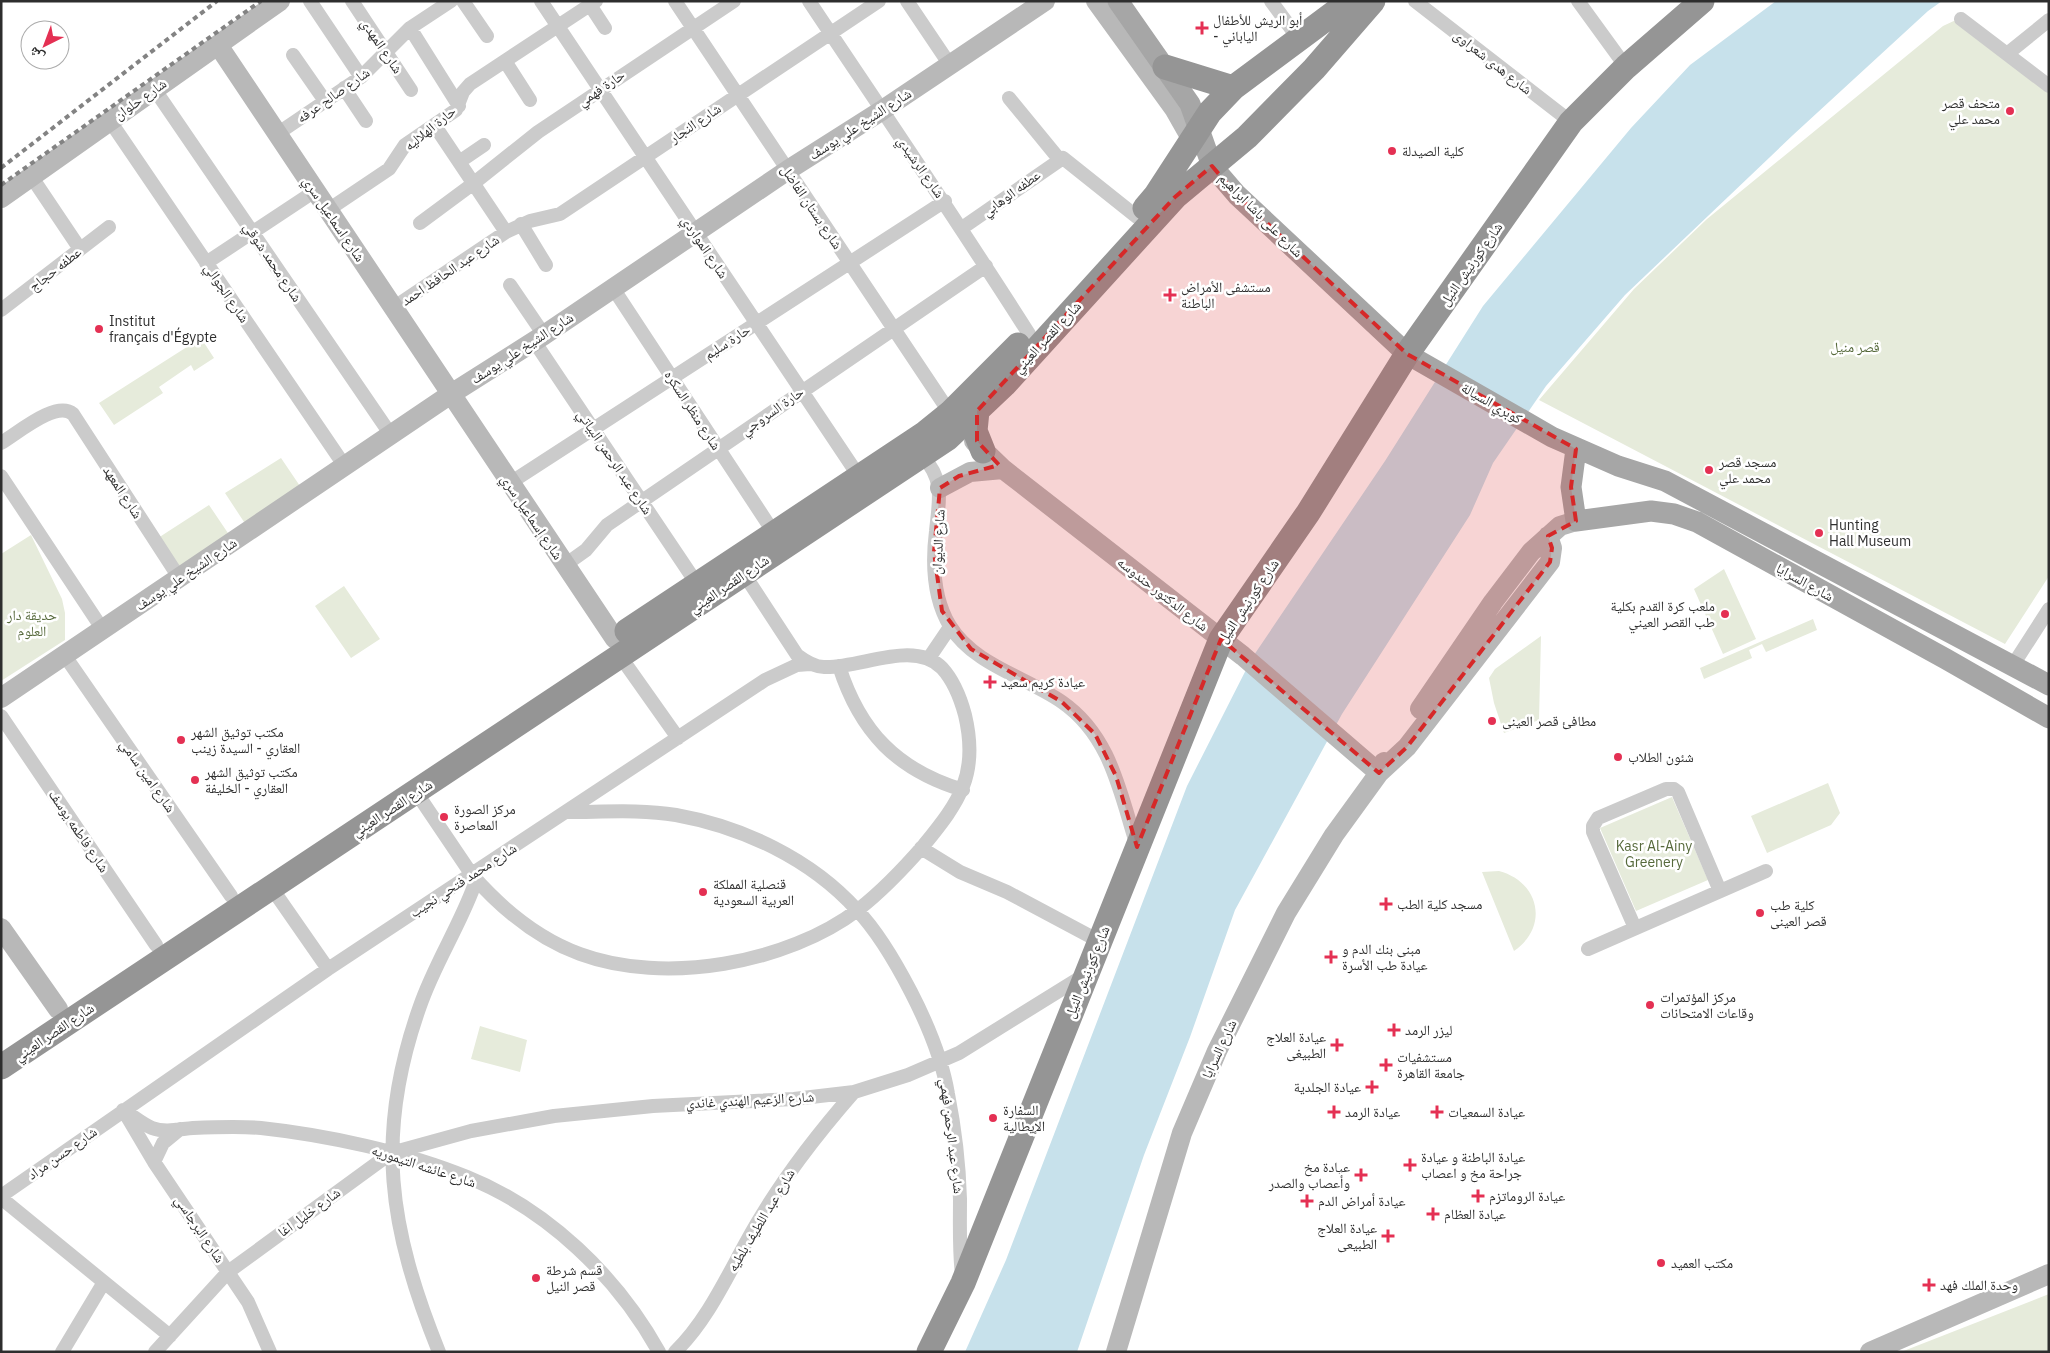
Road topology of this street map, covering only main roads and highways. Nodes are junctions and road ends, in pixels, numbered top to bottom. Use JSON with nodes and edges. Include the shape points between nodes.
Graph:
{"nodes":[{"id":1,"x":1118,"y":1,"type":"edge"},
{"id":2,"x":1350,"y":1,"type":"edge"},
{"id":3,"x":1373,"y":1,"type":"edge"},
{"id":4,"x":1692,"y":4,"type":"edge"},
{"id":5,"x":1166,"y":67,"type":"junction"},
{"id":6,"x":1233,"y":88,"type":"junction"},
{"id":7,"x":1196,"y":134,"type":"junction"},
{"id":8,"x":1212,"y":166,"type":"junction"},
{"id":9,"x":1407,"y":354,"type":"junction"},
{"id":10,"x":1432,"y":369,"type":"joint"},
{"id":11,"x":963,"y":417,"type":"junction"},
{"id":12,"x":1552,"y":437,"type":"joint"},
{"id":13,"x":1576,"y":448,"type":"junction"},
{"id":14,"x":983,"y":450,"type":"road end"},
{"id":15,"x":864,"y":484,"type":"junction"},
{"id":16,"x":618,"y":648,"type":"junction"},
{"id":17,"x":2049,"y":685,"type":"edge"},
{"id":18,"x":2049,"y":718,"type":"edge"},
{"id":19,"x":1,"y":1048,"type":"edge"},
{"id":20,"x":1,"y":1067,"type":"edge"},
{"id":21,"x":929,"y":1352,"type":"edge"}],
"edges":[{"from":1,"to":5,"type":"main road","name":"شارع على باشا ابراهيم"},
{"from":2,"to":6,"type":"highway","name":"شارع القصر العيني"},
{"from":3,"to":8,"type":"highway","name":"شارع القصر العيني","via":[[1247,137]]},
{"from":4,"to":9,"type":"highway","name":"شارع كورنيش النيل","via":[[1571,122]]},
{"from":5,"to":6,"type":"highway"},
{"from":5,"to":7,"type":"main road","name":"شارع على باشا ابراهيم","via":[[1190,104]]},
{"from":6,"to":7,"type":"highway","name":"شارع القصر العيني","via":[[1210,112]]},
{"from":7,"to":8,"type":"main road","name":"شارع على باشا ابراهيم"},
{"from":7,"to":11,"type":"highway","name":"شارع القصر العيني","via":[[1156,196],[1029,334]]},
{"from":8,"to":9,"type":"main road","name":"شارع على باشا ابراهيم","via":[[1237,196]]},
{"from":8,"to":11,"type":"highway","name":"شارع القصر العيني","via":[[1175,197],[1049,336]]},
{"from":9,"to":10,"type":"main road","name":"شارع على باشا ابراهيم"},
{"from":9,"to":21,"type":"highway","name":"شارع كورنيش النيل","via":[[1308,513],[1219,631],[1138,847],[963,1283]]},
{"from":10,"to":12,"type":"main road","name":"كوبري السيالة"},
{"from":11,"to":14,"type":"highway"},
{"from":11,"to":15,"type":"highway","name":"شارع القصر العيني","via":[[924,434]]},
{"from":11,"to":15,"type":"highway","name":"شارع القصر العيني","via":[[922,457]]},
{"from":12,"to":13,"type":"main road","name":"شارع السرايا"},
{"from":13,"to":17,"type":"main road","name":"شارع السرايا","via":[[1665,481]]},
{"from":13,"to":18,"type":"main road","name":"شارع السرايا","via":[[1571,487],[1576,521],[1651,511],[1674,514],[1696,522]]},
{"from":15,"to":16,"type":"highway","name":"شارع القصر العيني","via":[[744,574]]},
{"from":15,"to":16,"type":"highway","name":"شارع القصر العيني","via":[[774,533],[698,584]]},
{"from":16,"to":19,"type":"highway","name":"شارع القصر العيني"},
{"from":16,"to":20,"type":"highway","name":"شارع القصر العيني","via":[[416,792]]}]}
